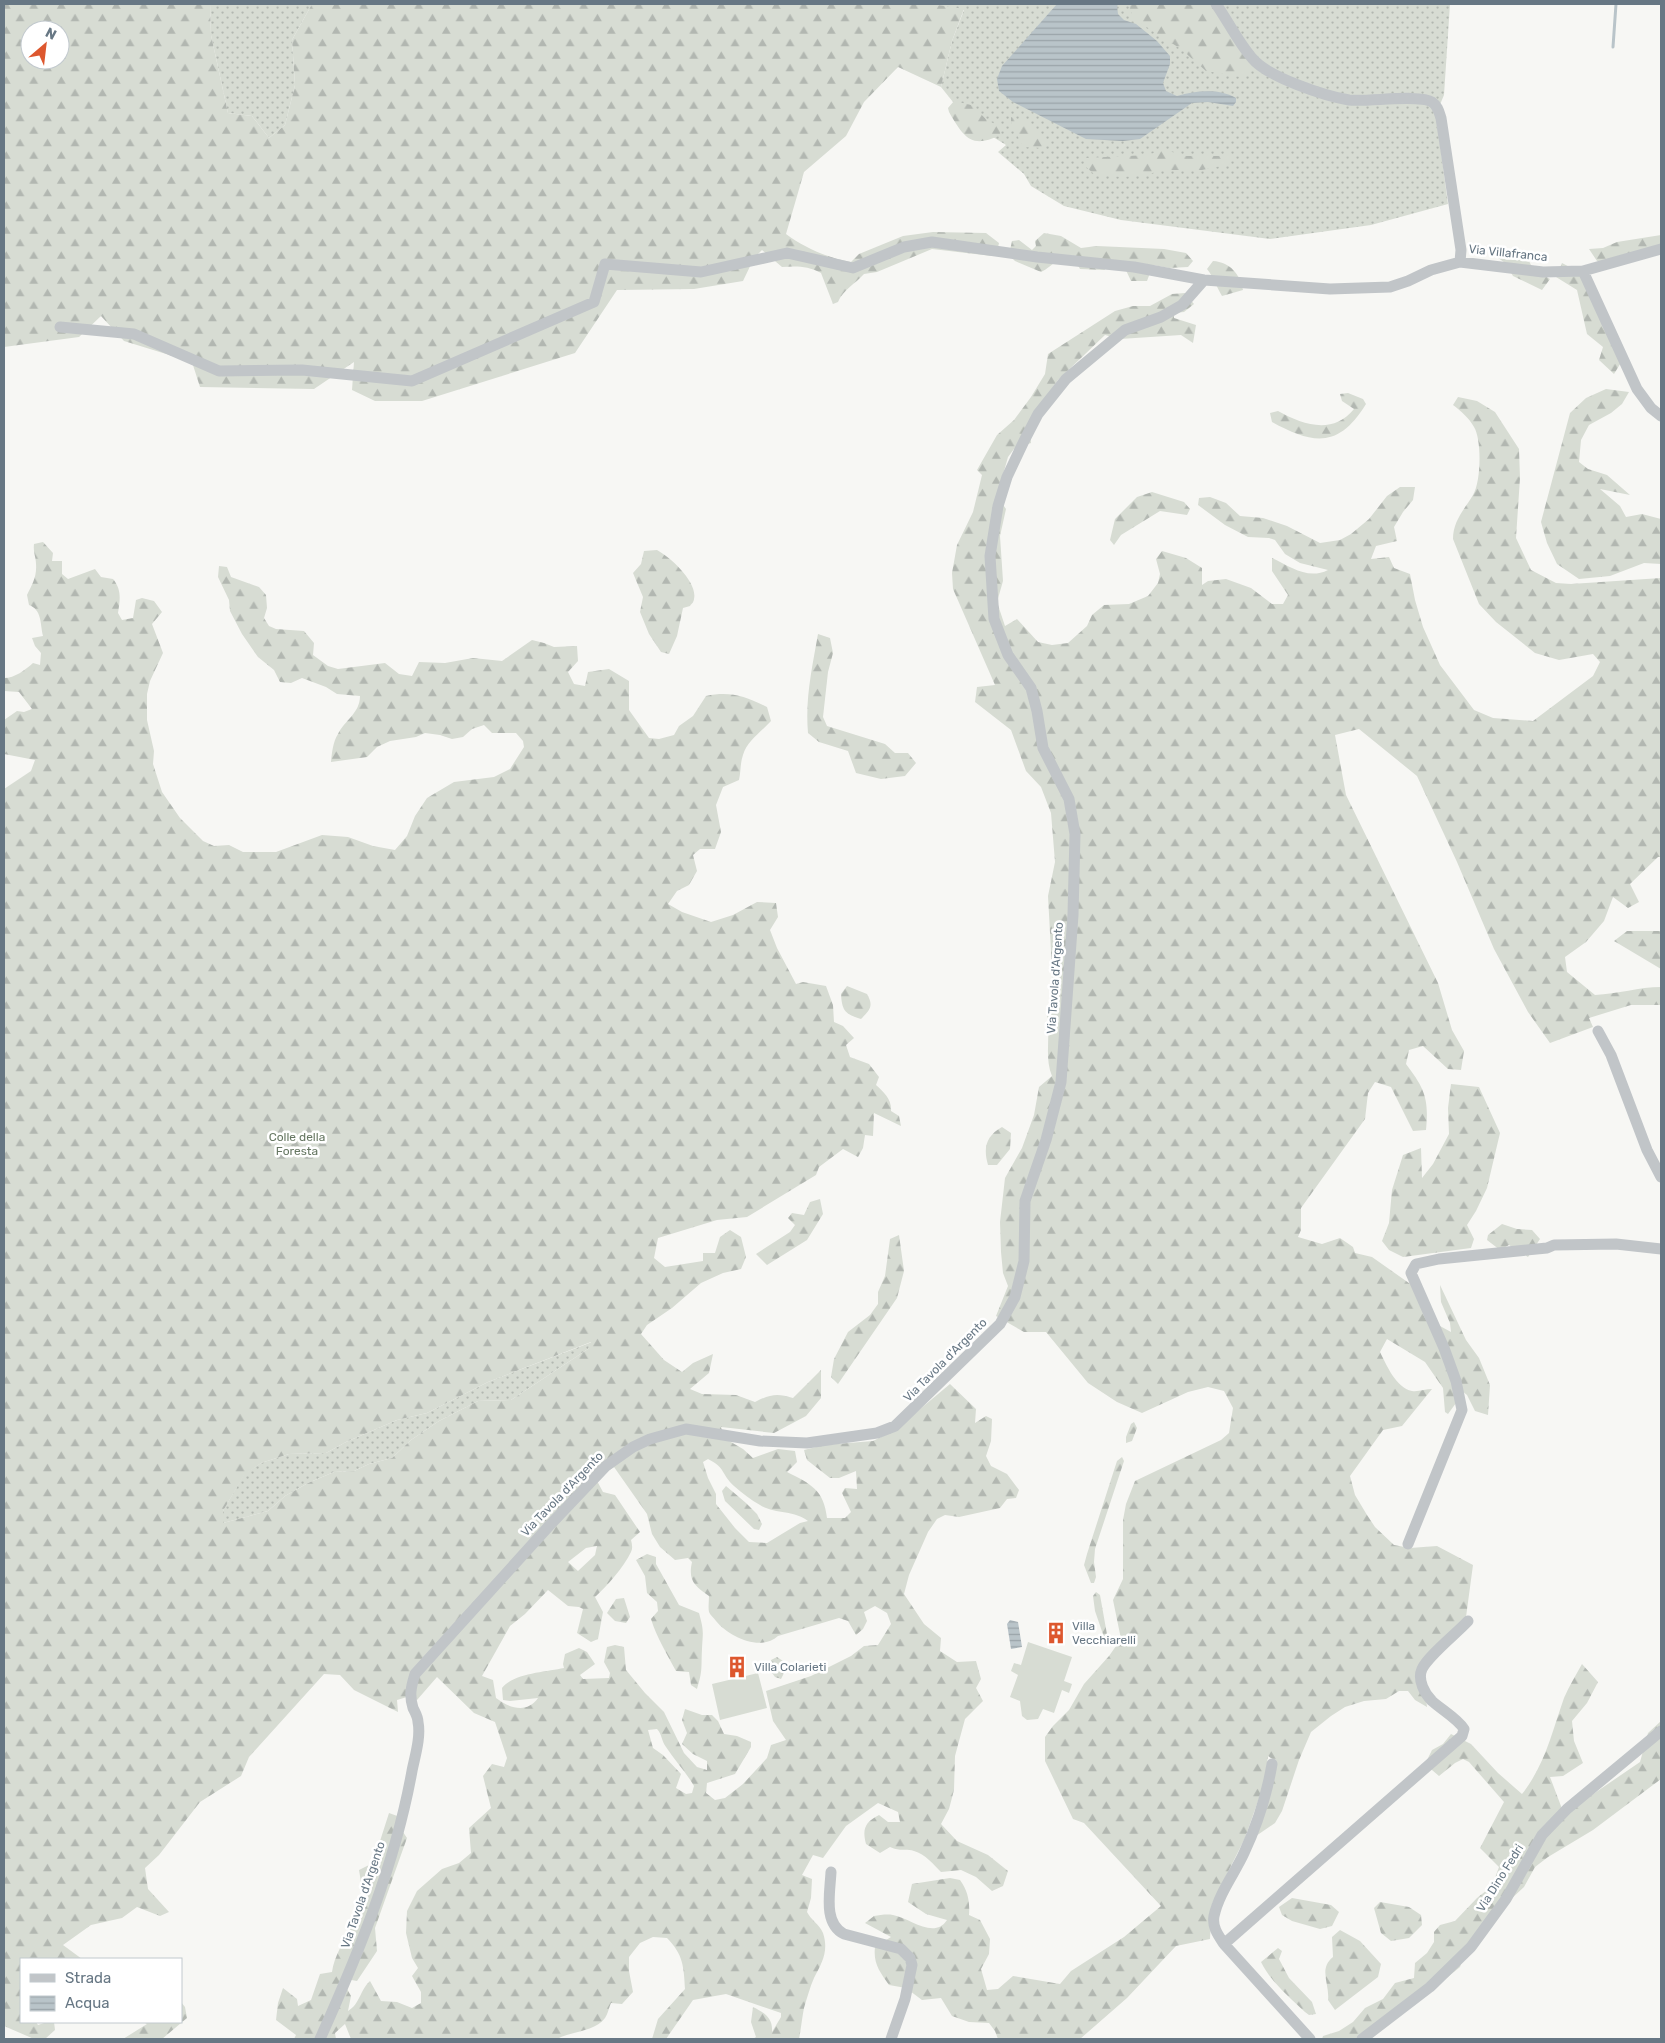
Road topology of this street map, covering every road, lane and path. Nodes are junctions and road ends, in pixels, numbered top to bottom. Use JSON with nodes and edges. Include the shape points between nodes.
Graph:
{"nodes":[{"id":1,"x":1216,"y":4,"type":"edge"},
{"id":2,"x":1661,"y":249,"type":"edge"},
{"id":3,"x":1460,"y":262,"type":"junction"},
{"id":4,"x":1584,"y":271,"type":"junction"},
{"id":5,"x":1204,"y":280,"type":"junction"},
{"id":6,"x":60,"y":327,"type":"dead end"},
{"id":7,"x":1661,"y":416,"type":"edge"},
{"id":8,"x":1598,"y":1031,"type":"dead end"},
{"id":9,"x":1661,"y":1177,"type":"edge"},
{"id":10,"x":1661,"y":1249,"type":"edge"},
{"id":11,"x":1408,"y":1544,"type":"dead end"},
{"id":12,"x":1468,"y":1621,"type":"dead end"},
{"id":13,"x":1661,"y":1732,"type":"edge"},
{"id":14,"x":1272,"y":1764,"type":"dead end"},
{"id":15,"x":831,"y":1872,"type":"dead end"},
{"id":16,"x":1224,"y":1944,"type":"junction"},
{"id":17,"x":320,"y":2039,"type":"edge"},
{"id":18,"x":891,"y":2039,"type":"edge"},
{"id":19,"x":1310,"y":2039,"type":"edge"},
{"id":20,"x":1362,"y":2039,"type":"edge"}],
"edges":[{"from":1,"to":3,"type":"street","via":[[1252,60],[1287,80],[1324,95],[1366,101],[1422,98],[1437,107],[1460,240]]},
{"from":2,"to":4,"type":"street","name":"Via Villafranca"},
{"from":3,"to":4,"type":"street","name":"Via Villafranca","via":[[1542,272]]},
{"from":3,"to":5,"type":"street","name":"Via Villafranca","via":[[1390,287],[1330,289]]},
{"from":4,"to":7,"type":"street","via":[[1637,390]]},
{"from":5,"to":6,"type":"street","name":"Via Villafranca","via":[[1134,267],[932,242],[904,248],[853,268],[787,253],[701,272],[605,264],[594,302],[412,381],[302,370],[219,371],[134,334]]},
{"from":5,"to":17,"type":"street","name":"Via Tavola d'Argento","via":[[1182,305],[1161,317],[1125,330],[1066,379],[1038,414],[1007,477],[998,506],[990,556],[994,618],[1008,655],[1031,688],[1043,748],[1069,799],[1075,834],[1073,915],[1061,1082],[1025,1201],[1024,1261],[1015,1297],[1000,1324],[896,1426],[877,1433],[807,1443],[760,1441],[686,1429],[677,1431],[633,1447],[606,1466],[549,1526],[415,1674],[410,1690],[418,1731],[405,1809],[385,1882],[349,1976]]},
{"from":8,"to":9,"type":"street","via":[[1611,1054],[1647,1150]]},
{"from":10,"to":11,"type":"street","via":[[1616,1244],[1554,1245],[1416,1264],[1411,1273],[1444,1348],[1462,1410]]},
{"from":12,"to":16,"type":"street","via":[[1422,1669],[1420,1677],[1430,1699],[1464,1729],[1462,1736]]},
{"from":13,"to":20,"type":"street","name":"Via Dino Fedri","via":[[1567,1809],[1542,1835],[1506,1898],[1471,1947],[1430,1987]]},
{"from":14,"to":16,"type":"street","via":[[1254,1828],[1214,1916],[1216,1933]]},
{"from":15,"to":18,"type":"street","via":[[830,1916],[838,1931],[900,1949],[910,1958],[912,1966]]},
{"from":16,"to":19,"type":"street"}]}
